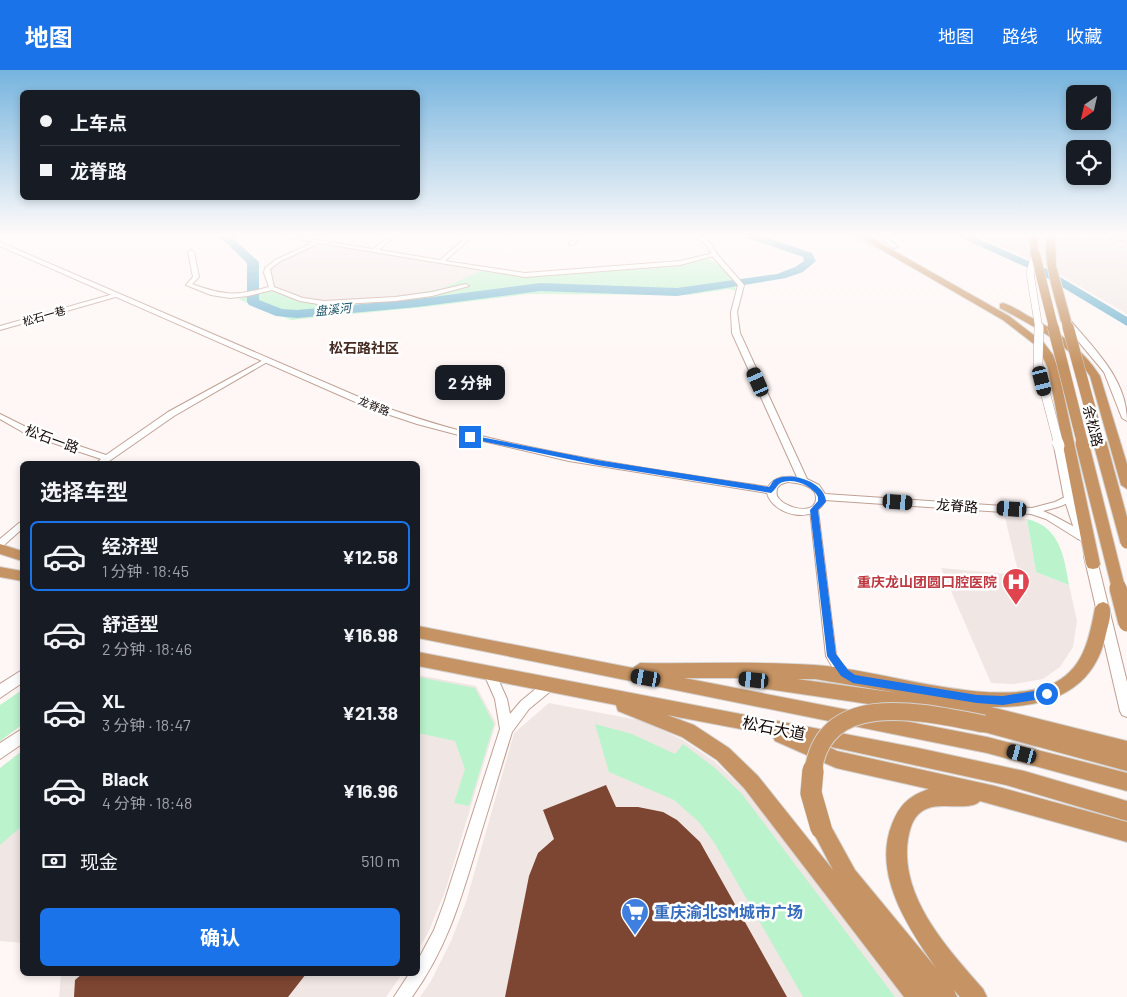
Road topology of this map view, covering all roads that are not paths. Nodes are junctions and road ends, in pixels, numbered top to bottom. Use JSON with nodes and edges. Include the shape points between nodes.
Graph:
{"nodes":[{"id":1,"x":76,"y":278,"type":"edge"},
{"id":2,"x":195,"y":278,"type":"edge"},
{"id":3,"x":269,"y":278,"type":"edge"},
{"id":4,"x":734,"y":278,"type":"edge"},
{"id":5,"x":936,"y":278,"type":"edge"},
{"id":6,"x":952,"y":278,"type":"edge"},
{"id":7,"x":1031,"y":278,"type":"edge"},
{"id":8,"x":1043,"y":278,"type":"edge"},
{"id":9,"x":1055,"y":278,"type":"edge"},
{"id":10,"x":466,"y":286,"type":"dead end"},
{"id":11,"x":272,"y":288,"type":"junction"},
{"id":12,"x":118,"y":295,"type":"junction"},
{"id":13,"x":1066,"y":320,"type":"junction"},
{"id":14,"x":0,"y":328,"type":"edge"},
{"id":15,"x":267,"y":360,"type":"junction"},
{"id":16,"x":0,"y":416,"type":"edge"},
{"id":17,"x":1127,"y":418,"type":"edge"},
{"id":18,"x":107,"y":458,"type":"junction"},
{"id":19,"x":103,"y":461,"type":"edge"},
{"id":20,"x":803,"y":481,"type":"junction"},
{"id":21,"x":1127,"y":485,"type":"edge"},
{"id":22,"x":771,"y":490,"type":"junction"},
{"id":23,"x":822,"y":497,"type":"junction"},
{"id":24,"x":1069,"y":498,"type":"junction"},
{"id":25,"x":814,"y":510,"type":"junction"},
{"id":26,"x":1032,"y":511,"type":"junction"},
{"id":27,"x":20,"y":527,"type":"edge"},
{"id":28,"x":1082,"y":536,"type":"junction"},
{"id":29,"x":1127,"y":542,"type":"edge"},
{"id":30,"x":0,"y":544,"type":"edge"},
{"id":31,"x":0,"y":549,"type":"edge"},
{"id":32,"x":20,"y":555,"type":"edge"},
{"id":33,"x":1093,"y":564,"type":"junction"},
{"id":34,"x":0,"y":572,"type":"edge"},
{"id":35,"x":20,"y":576,"type":"edge"},
{"id":36,"x":1103,"y":608,"type":"junction"},
{"id":37,"x":1127,"y":623,"type":"edge"},
{"id":38,"x":420,"y":632,"type":"edge"},
{"id":39,"x":831,"y":656,"type":"junction"},
{"id":40,"x":420,"y":659,"type":"edge"},
{"id":41,"x":592,"y":668,"type":"junction"},
{"id":42,"x":664,"y":670,"type":"junction"},
{"id":43,"x":815,"y":672,"type":"junction"},
{"id":44,"x":490,"y":674,"type":"junction"},
{"id":45,"x":20,"y":677,"type":"edge"},
{"id":46,"x":853,"y":679,"type":"junction"},
{"id":47,"x":548,"y":686,"type":"junction"},
{"id":48,"x":0,"y":692,"type":"edge"},
{"id":49,"x":586,"y":692,"type":"junction"},
{"id":50,"x":1127,"y":711,"type":"edge"},
{"id":51,"x":752,"y":723,"type":"junction"},
{"id":52,"x":506,"y":729,"type":"junction"},
{"id":53,"x":20,"y":737,"type":"edge"},
{"id":54,"x":1127,"y":750,"type":"edge"},
{"id":55,"x":0,"y":752,"type":"edge"},
{"id":56,"x":1127,"y":762,"type":"edge"},
{"id":57,"x":1127,"y":782,"type":"edge"},
{"id":58,"x":995,"y":795,"type":"junction"},
{"id":59,"x":1127,"y":811,"type":"edge"},
{"id":60,"x":1127,"y":832,"type":"edge"},
{"id":61,"x":420,"y":972,"type":"edge"},
{"id":62,"x":417,"y":976,"type":"edge"},
{"id":63,"x":402,"y":997,"type":"edge"},
{"id":64,"x":919,"y":997,"type":"edge"},
{"id":65,"x":945,"y":997,"type":"edge"},
{"id":66,"x":974,"y":997,"type":"edge"}],
"edges":[{"from":1,"to":12,"type":"street","name":"龙脊路"},
{"from":2,"to":11,"type":"street","via":[[189,285],[219,297],[235,298]]},
{"from":3,"to":11,"type":"street"},
{"from":4,"to":20,"type":"street","via":[[741,285],[734,312],[736,334]]},
{"from":5,"to":33,"type":"highway","via":[[1006,318],[1029,334],[1048,355]]},
{"from":6,"to":21,"type":"highway","via":[[1068,344],[1088,363],[1095,376]]},
{"from":7,"to":24,"type":"main road","bridge":true,"via":[[1039,323],[1038,364]]},
{"from":8,"to":37,"type":"highway","name":"余松路","bridge":true},
{"from":9,"to":13,"type":"highway","name":"余松路"},
{"from":10,"to":11,"type":"street","via":[[408,298],[324,303],[302,300]]},
{"from":12,"to":14,"type":"street","name":"松石一巷"},
{"from":12,"to":15,"type":"street","name":"龙脊路"},
{"from":13,"to":17,"type":"main road","via":[[1108,371]]},
{"from":13,"to":29,"type":"highway","name":"余松路","bridge":true},
{"from":15,"to":18,"type":"street","via":[[171,414]]},
{"from":15,"to":22,"type":"street","name":"龙脊路","via":[[372,406],[470,437],[597,462]]},
{"from":16,"to":18,"type":"street","name":"松石一路","via":[[29,432]]},
{"from":18,"to":19,"type":"street"},
{"from":20,"to":22,"type":"street","via":[[782,480]]},
{"from":20,"to":23,"type":"street","via":[[816,487]]},
{"from":22,"to":25,"type":"street","via":[[776,501],[790,509],[798,512]]},
{"from":23,"to":25,"type":"street","via":[[822,502]]},
{"from":23,"to":26,"type":"street","name":"龙脊路"},
{"from":24,"to":26,"type":"street"},
{"from":24,"to":28,"type":"main road"},
{"from":25,"to":39,"type":"street"},
{"from":26,"to":28,"type":"street","via":[[1058,521]]},
{"from":27,"to":30,"type":"street"},
{"from":28,"to":33,"type":"main road"},
{"from":31,"to":32,"type":"highway"},
{"from":33,"to":36,"type":"main road"},
{"from":34,"to":35,"type":"highway"},
{"from":36,"to":46,"type":"highway","via":[[1091,658],[1080,672],[1047,694],[1003,701],[977,699]]},
{"from":36,"to":50,"type":"main road"},
{"from":38,"to":41,"type":"highway","name":"松石大道"},
{"from":39,"to":43,"type":"street","via":[[826,666]]},
{"from":39,"to":46,"type":"street","via":[[838,667]]},
{"from":40,"to":44,"type":"highway","name":"松石大道"},
{"from":41,"to":42,"type":"highway"},
{"from":41,"to":57,"type":"highway","name":"松石大道","via":[[987,745]]},
{"from":42,"to":43,"type":"highway"},
{"from":42,"to":54,"type":"highway","via":[[983,713]]},
{"from":43,"to":46,"type":"highway"},
{"from":44,"to":47,"type":"highway","name":"松石大道"},
{"from":44,"to":52,"type":"street","via":[[501,699]]},
{"from":45,"to":48,"type":"main road"},
{"from":47,"to":49,"type":"highway","name":"松石大道"},
{"from":47,"to":52,"type":"street","via":[[525,705]]},
{"from":49,"to":51,"type":"highway","name":"松石大道"},
{"from":49,"to":64,"type":"highway","via":[[688,731],[723,754],[750,782]]},
{"from":51,"to":58,"type":"highway","via":[[836,759]]},
{"from":51,"to":59,"type":"highway","name":"松石大道","via":[[990,772]]},
{"from":52,"to":61,"type":"street","via":[[452,903],[440,936]]},
{"from":53,"to":55,"type":"main road"},
{"from":56,"to":65,"type":"highway","bridge":true,"via":[[984,724],[888,709],[854,715],[829,731],[814,757],[811,789],[821,828],[848,877]]},
{"from":58,"to":60,"type":"highway"},
{"from":58,"to":66,"type":"highway","via":[[942,796],[917,804],[904,817],[897,838],[896,862],[913,911],[930,941]]},
{"from":62,"to":63,"type":"street"}]}
